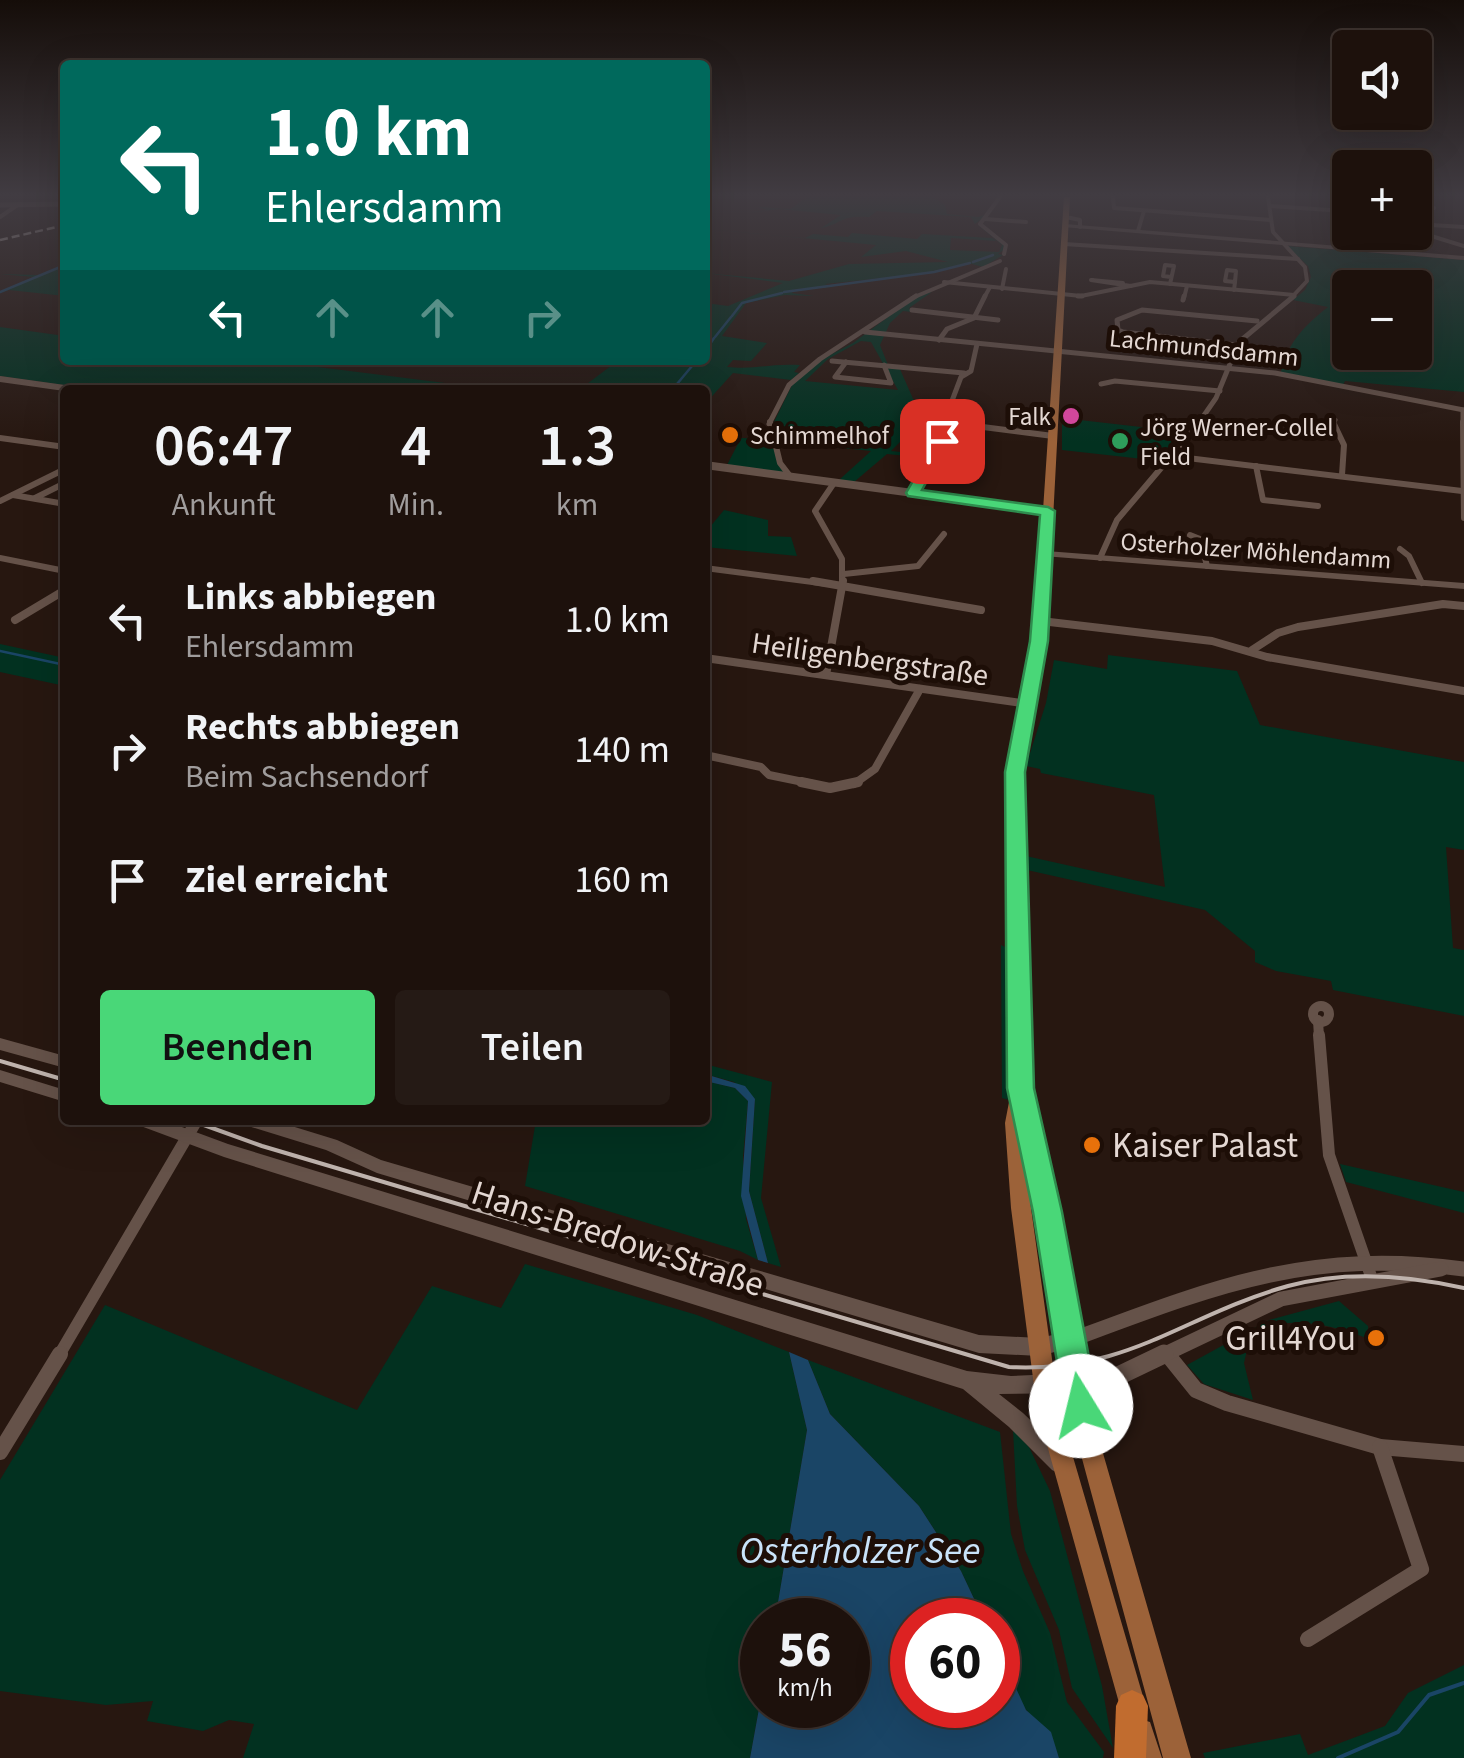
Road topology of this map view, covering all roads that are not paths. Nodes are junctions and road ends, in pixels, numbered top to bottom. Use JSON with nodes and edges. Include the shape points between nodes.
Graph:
{"nodes":[{"id":1,"x":951,"y":279,"type":"edge"},
{"id":2,"x":1004,"y":279,"type":"edge"},
{"id":3,"x":1062,"y":279,"type":"edge"},
{"id":4,"x":1306,"y":279,"type":"edge"},
{"id":5,"x":944,"y":282,"type":"junction"},
{"id":6,"x":1235,"y":282,"type":"dead end"},
{"id":7,"x":1123,"y":283,"type":"junction"},
{"id":8,"x":1132,"y":286,"type":"junction"},
{"id":9,"x":1187,"y":286,"type":"junction"},
{"id":10,"x":990,"y":287,"type":"junction"},
{"id":11,"x":1002,"y":289,"type":"junction"},
{"id":12,"x":1234,"y":290,"type":"junction"},
{"id":13,"x":1061,"y":295,"type":"junction"},
{"id":14,"x":1294,"y":295,"type":"junction"},
{"id":15,"x":1182,"y":300,"type":"dead end"},
{"id":16,"x":912,"y":310,"type":"dead end"},
{"id":17,"x":974,"y":318,"type":"junction"},
{"id":18,"x":998,"y":320,"type":"dead end"},
{"id":19,"x":1257,"y":321,"type":"junction"},
{"id":20,"x":866,"y":332,"type":"junction"},
{"id":21,"x":939,"y":340,"type":"junction"},
{"id":22,"x":977,"y":344,"type":"junction"},
{"id":23,"x":1236,"y":345,"type":"junction"},
{"id":24,"x":1058,"y":352,"type":"junction"},
{"id":25,"x":832,"y":360,"type":"dead end"},
{"id":26,"x":846,"y":362,"type":"junction"},
{"id":27,"x":884,"y":365,"type":"junction"},
{"id":28,"x":1228,"y":368,"type":"junction"},
{"id":29,"x":965,"y":374,"type":"junction"},
{"id":30,"x":0,"y":379,"type":"edge"},
{"id":31,"x":1100,"y":384,"type":"dead end"},
{"id":32,"x":60,"y":387,"type":"edge"},
{"id":33,"x":1220,"y":391,"type":"junction"},
{"id":34,"x":1464,"y":410,"type":"edge"},
{"id":35,"x":1335,"y":420,"type":"dead end"},
{"id":36,"x":949,"y":424,"type":"junction"},
{"id":37,"x":1053,"y":432,"type":"junction"},
{"id":38,"x":0,"y":438,"type":"edge"},
{"id":39,"x":60,"y":447,"type":"edge"},
{"id":40,"x":1172,"y":456,"type":"junction"},
{"id":41,"x":710,"y":466,"type":"edge"},
{"id":42,"x":1256,"y":466,"type":"junction"},
{"id":43,"x":60,"y":471,"type":"edge"},
{"id":44,"x":53,"y":475,"type":"junction"},
{"id":45,"x":1342,"y":475,"type":"junction"},
{"id":46,"x":790,"y":476,"type":"junction"},
{"id":47,"x":41,"y":480,"type":"junction"},
{"id":48,"x":834,"y":483,"type":"junction"},
{"id":49,"x":60,"y":486,"type":"edge"},
{"id":50,"x":50,"y":491,"type":"junction"},
{"id":51,"x":1462,"y":492,"type":"edge"},
{"id":52,"x":913,"y":493,"type":"junction"},
{"id":53,"x":13,"y":495,"type":"junction"},
{"id":54,"x":37,"y":498,"type":"junction"},
{"id":55,"x":0,"y":502,"type":"edge"},
{"id":56,"x":60,"y":503,"type":"edge"},
{"id":57,"x":1318,"y":506,"type":"dead end"},
{"id":58,"x":1048,"y":511,"type":"junction"},
{"id":59,"x":1463,"y":512,"type":"edge"},
{"id":60,"x":944,"y":534,"type":"dead end"},
{"id":61,"x":1190,"y":535,"type":"dead end"},
{"id":62,"x":1400,"y":549,"type":"dead end"},
{"id":63,"x":1046,"y":554,"type":"junction"},
{"id":64,"x":1100,"y":558,"type":"junction"},
{"id":65,"x":1,"y":559,"type":"edge"},
{"id":66,"x":1207,"y":566,"type":"junction"},
{"id":67,"x":710,"y":569,"type":"edge"},
{"id":68,"x":60,"y":570,"type":"edge"},
{"id":69,"x":844,"y":574,"type":"junction"},
{"id":70,"x":1422,"y":583,"type":"junction"},
{"id":71,"x":841,"y":586,"type":"junction"},
{"id":72,"x":1464,"y":586,"type":"edge"},
{"id":73,"x":60,"y":593,"type":"edge"},
{"id":74,"x":1464,"y":606,"type":"edge"},
{"id":75,"x":981,"y":610,"type":"dead end"},
{"id":76,"x":15,"y":620,"type":"dead end"},
{"id":77,"x":1041,"y":621,"type":"junction"},
{"id":78,"x":1252,"y":650,"type":"junction"},
{"id":79,"x":710,"y":659,"type":"edge"},
{"id":80,"x":826,"y":675,"type":"junction"},
{"id":81,"x":920,"y":689,"type":"junction"},
{"id":82,"x":1464,"y":691,"type":"edge"},
{"id":83,"x":1028,"y":704,"type":"junction"},
{"id":84,"x":710,"y":757,"type":"edge"},
{"id":85,"x":1318,"y":1020,"type":"dead end"},
{"id":86,"x":0,"y":1044,"type":"edge"},
{"id":87,"x":60,"y":1061,"type":"edge"},
{"id":88,"x":0,"y":1076,"type":"edge"},
{"id":89,"x":1020,"y":1088,"type":"junction"},
{"id":90,"x":60,"y":1094,"type":"edge"},
{"id":91,"x":268,"y":1125,"type":"edge"},
{"id":92,"x":192,"y":1128,"type":"edge"},
{"id":93,"x":1363,"y":1258,"type":"junction"},
{"id":94,"x":1457,"y":1268,"type":"edge"},
{"id":95,"x":1372,"y":1282,"type":"junction"},
{"id":96,"x":1071,"y":1340,"type":"junction"},
{"id":97,"x":1039,"y":1347,"type":"junction"},
{"id":98,"x":1166,"y":1353,"type":"junction"},
{"id":99,"x":967,"y":1381,"type":"junction"},
{"id":100,"x":1078,"y":1383,"type":"junction"},
{"id":101,"x":1044,"y":1385,"type":"junction"},
{"id":102,"x":1380,"y":1447,"type":"junction"},
{"id":103,"x":0,"y":1452,"type":"edge"},
{"id":104,"x":1464,"y":1454,"type":"edge"},
{"id":105,"x":1064,"y":1468,"type":"junction"},
{"id":106,"x":1308,"y":1639,"type":"dead end"},
{"id":107,"x":1132,"y":1706,"type":"junction"},
{"id":108,"x":1130,"y":1758,"type":"edge"},
{"id":109,"x":1148,"y":1758,"type":"edge"},
{"id":110,"x":1177,"y":1758,"type":"edge"}],
"edges":[{"from":1,"to":5,"type":"street"},
{"from":2,"to":11,"type":"street"},
{"from":3,"to":13,"type":"main road"},
{"from":4,"to":14,"type":"street"},
{"from":5,"to":10,"type":"street"},
{"from":5,"to":20,"type":"street"},
{"from":6,"to":12,"type":"street"},
{"from":7,"to":7,"type":"street","via":[[1124,282],[1091,280],[1094,281]]},
{"from":7,"to":8,"type":"street"},
{"from":8,"to":9,"type":"street","via":[[1170,280]]},
{"from":8,"to":13,"type":"street"},
{"from":9,"to":12,"type":"street"},
{"from":9,"to":15,"type":"street"},
{"from":10,"to":11,"type":"street"},
{"from":10,"to":17,"type":"street"},
{"from":11,"to":13,"type":"street"},
{"from":12,"to":14,"type":"street"},
{"from":13,"to":24,"type":"main road"},
{"from":14,"to":19,"type":"street"},
{"from":16,"to":17,"type":"street"},
{"from":17,"to":18,"type":"street"},
{"from":17,"to":21,"type":"street","via":[[946,328]]},
{"from":19,"to":23,"type":"street"},
{"from":19,"to":23,"type":"street","via":[[1142,310],[1117,320],[1122,332]]},
{"from":20,"to":21,"type":"street","name":"Lachmundsdamm"},
{"from":20,"to":46,"type":"street","via":[[792,382],[768,423]]},
{"from":21,"to":22,"type":"street","name":"Lachmundsdamm"},
{"from":22,"to":24,"type":"street","name":"Lachmundsdamm"},
{"from":22,"to":29,"type":"street"},
{"from":23,"to":28,"type":"street"},
{"from":24,"to":28,"type":"street","name":"Lachmundsdamm"},
{"from":24,"to":37,"type":"main road"},
{"from":25,"to":26,"type":"street"},
{"from":26,"to":27,"type":"street"},
{"from":26,"to":27,"type":"street","via":[[835,377],[891,383]]},
{"from":27,"to":29,"type":"street"},
{"from":28,"to":33,"type":"street"},
{"from":28,"to":34,"type":"street","name":"Lachmundsdamm"},
{"from":29,"to":36,"type":"street"},
{"from":30,"to":32,"type":"street"},
{"from":31,"to":33,"type":"street"},
{"from":33,"to":40,"type":"street"},
{"from":34,"to":51,"type":"street"},
{"from":35,"to":45,"type":"street","via":[[1345,450]]},
{"from":36,"to":37,"type":"street"},
{"from":36,"to":52,"type":"street"},
{"from":37,"to":58,"type":"main road"},
{"from":38,"to":39,"type":"street"},
{"from":40,"to":42,"type":"street"},
{"from":40,"to":64,"type":"street","via":[[1125,510]]},
{"from":41,"to":46,"type":"street"},
{"from":42,"to":45,"type":"street"},
{"from":42,"to":57,"type":"street","via":[[1263,500]]},
{"from":43,"to":44,"type":"street"},
{"from":44,"to":47,"type":"street"},
{"from":44,"to":50,"type":"street"},
{"from":45,"to":51,"type":"street"},
{"from":46,"to":48,"type":"street"},
{"from":47,"to":53,"type":"street"},
{"from":47,"to":54,"type":"street"},
{"from":48,"to":52,"type":"street"},
{"from":48,"to":69,"type":"street","via":[[815,512]]},
{"from":49,"to":50,"type":"street"},
{"from":50,"to":54,"type":"street"},
{"from":51,"to":59,"type":"street"},
{"from":52,"to":58,"type":"street"},
{"from":53,"to":54,"type":"street"},
{"from":53,"to":55,"type":"street"},
{"from":54,"to":56,"type":"street"},
{"from":58,"to":63,"type":"main road"},
{"from":60,"to":69,"type":"street","via":[[918,566]]},
{"from":61,"to":66,"type":"street","via":[[1200,538]]},
{"from":62,"to":70,"type":"street"},
{"from":63,"to":64,"type":"main road","name":"Osterholzer Möhlendamm"},
{"from":63,"to":77,"type":"main road"},
{"from":64,"to":66,"type":"main road","name":"Osterholzer Möhlendamm"},
{"from":65,"to":68,"type":"street"},
{"from":66,"to":70,"type":"main road","name":"Osterholzer Möhlendamm"},
{"from":67,"to":71,"type":"street"},
{"from":69,"to":71,"type":"street"},
{"from":70,"to":72,"type":"main road","name":"Osterholzer Möhlendamm"},
{"from":71,"to":75,"type":"street"},
{"from":71,"to":80,"type":"street"},
{"from":73,"to":76,"type":"street"},
{"from":74,"to":78,"type":"street","via":[[1298,627]]},
{"from":77,"to":78,"type":"street"},
{"from":77,"to":83,"type":"main road"},
{"from":78,"to":82,"type":"street"},
{"from":79,"to":80,"type":"street","name":"Heiligenbergstraße"},
{"from":80,"to":81,"type":"street","name":"Heiligenbergstraße"},
{"from":81,"to":83,"type":"street","name":"Heiligenbergstraße"},
{"from":81,"to":84,"type":"street","via":[[881,760],[852,786],[830,788]]},
{"from":83,"to":89,"type":"main road","via":[[1015,772]]},
{"from":85,"to":93,"type":"street","via":[[1329,1155]]},
{"from":86,"to":87,"type":"main road"},
{"from":88,"to":90,"type":"main road"},
{"from":89,"to":96,"type":"main road"},
{"from":89,"to":97,"type":"main road","via":[[1015,1139]]},
{"from":91,"to":97,"type":"main road","name":"Hans-Bredow-Straße","via":[[377,1166],[979,1344]]},
{"from":92,"to":99,"type":"main road","name":"Hans-Bredow-Straße"},
{"from":92,"to":103,"type":"street"},
{"from":93,"to":94,"type":"street"},
{"from":93,"to":95,"type":"street"},
{"from":93,"to":96,"type":"street","via":[[1228,1282]]},
{"from":94,"to":95,"type":"street"},
{"from":95,"to":98,"type":"street","via":[[1281,1299]]},
{"from":96,"to":97,"type":"main road","name":"Hans-Bredow-Straße"},
{"from":96,"to":100,"type":"main road"},
{"from":97,"to":101,"type":"main road"},
{"from":98,"to":100,"type":"street","via":[[1116,1377]]},
{"from":98,"to":102,"type":"street","via":[[1196,1390]]},
{"from":99,"to":101,"type":"main road","name":"Hans-Bredow-Straße"},
{"from":99,"to":105,"type":"main road"},
{"from":100,"to":101,"type":"main road","name":"Hans-Bredow-Straße"},
{"from":100,"to":110,"type":"main road"},
{"from":101,"to":105,"type":"main road"},
{"from":102,"to":104,"type":"street"},
{"from":102,"to":106,"type":"street","via":[[1422,1569]]},
{"from":105,"to":107,"type":"main road"},
{"from":107,"to":108,"type":"highway"},
{"from":107,"to":109,"type":"main road"}]}
